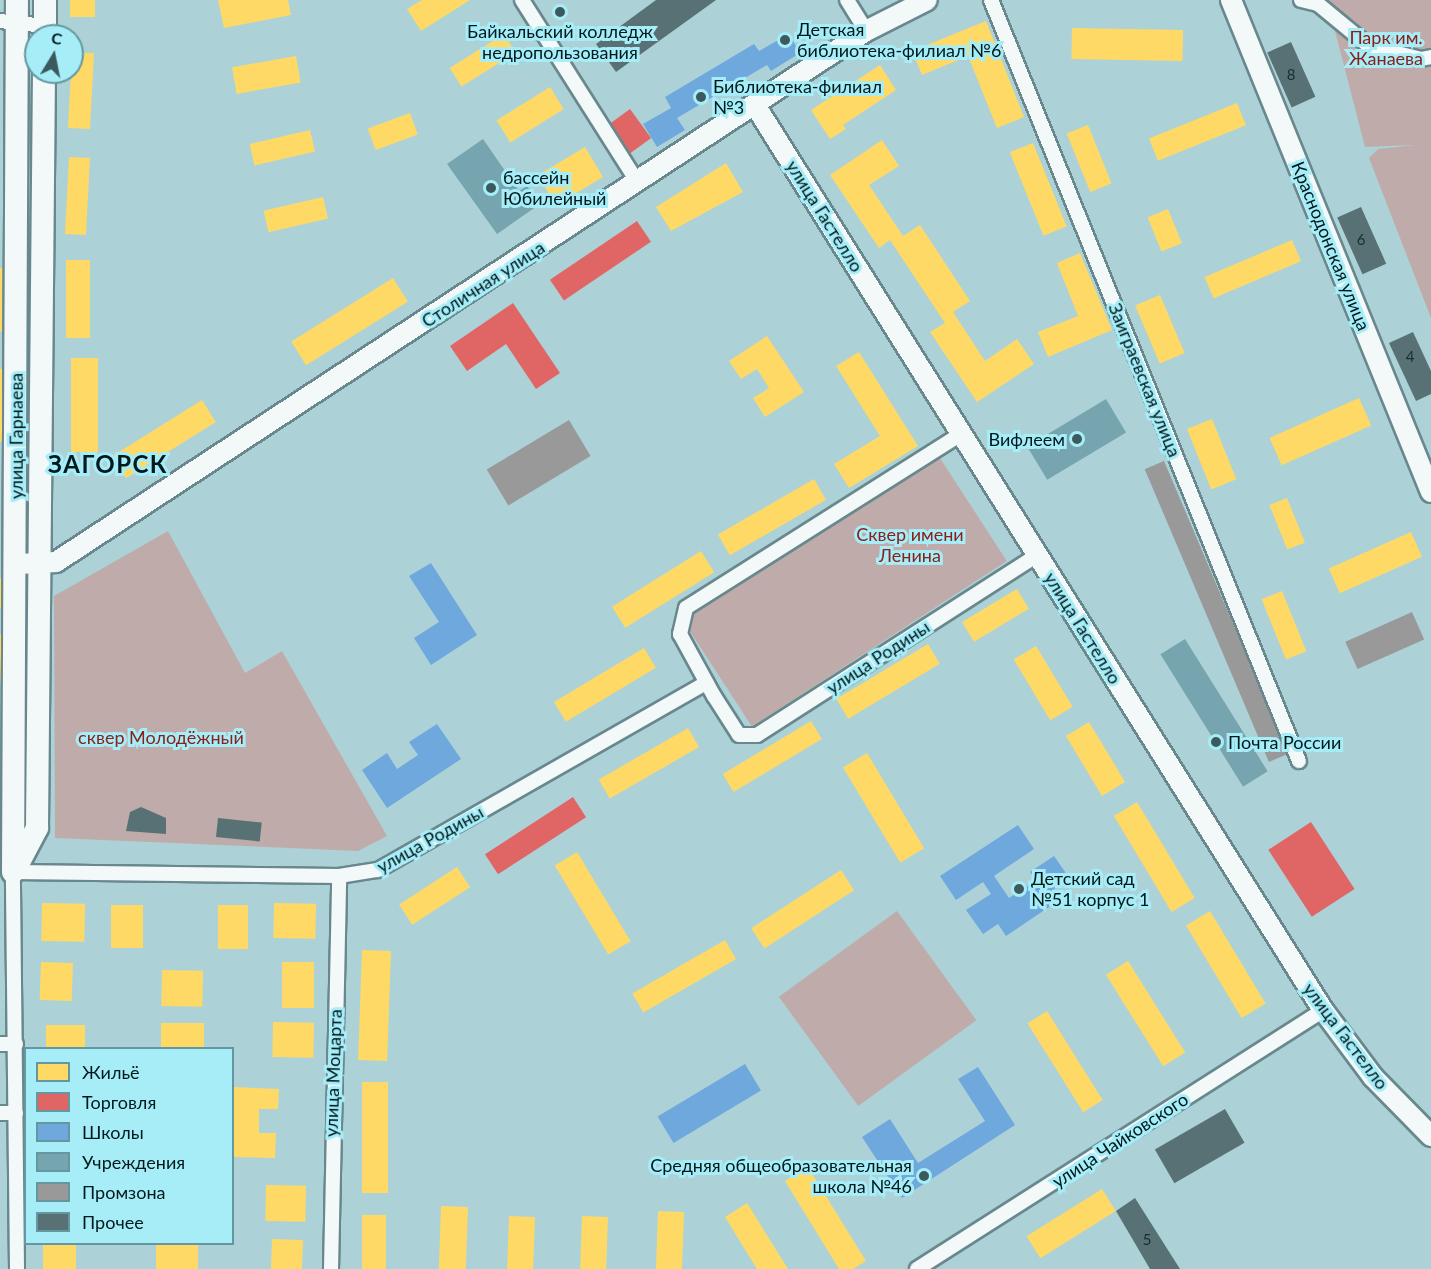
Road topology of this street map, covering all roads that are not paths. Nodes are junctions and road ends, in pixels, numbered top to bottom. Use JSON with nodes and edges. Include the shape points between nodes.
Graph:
{"nodes":[{"id":1,"x":17,"y":0,"type":"edge"},
{"id":2,"x":45,"y":0,"type":"edge"},
{"id":3,"x":522,"y":0,"type":"edge"},
{"id":4,"x":846,"y":0,"type":"edge"},
{"id":5,"x":927,"y":0,"type":"edge"},
{"id":6,"x":990,"y":0,"type":"edge"},
{"id":7,"x":1231,"y":0,"type":"edge"},
{"id":8,"x":1301,"y":0,"type":"edge"},
{"id":9,"x":8,"y":22,"type":"edge"},
{"id":10,"x":45,"y":24,"type":"edge"},
{"id":11,"x":24,"y":26,"type":"edge"},
{"id":12,"x":866,"y":31,"type":"junction"},
{"id":13,"x":1431,"y":57,"type":"edge"},
{"id":14,"x":43,"y":84,"type":"edge"},
{"id":15,"x":755,"y":105,"type":"junction"},
{"id":16,"x":638,"y":183,"type":"junction"},
{"id":17,"x":7,"y":251,"type":"edge"},
{"id":18,"x":961,"y":434,"type":"junction"},
{"id":19,"x":1431,"y":492,"type":"edge"},
{"id":20,"x":1036,"y":555,"type":"junction"},
{"id":21,"x":19,"y":564,"type":"edge"},
{"id":22,"x":9,"y":623,"type":"edge"},
{"id":23,"x":706,"y":682,"type":"junction"},
{"id":24,"x":1299,"y":761,"type":"dead end"},
{"id":25,"x":7,"y":872,"type":"edge"},
{"id":26,"x":339,"y":876,"type":"junction"},
{"id":27,"x":1323,"y":1010,"type":"junction"},
{"id":28,"x":0,"y":1044,"type":"edge"},
{"id":29,"x":16,"y":1044,"type":"junction"},
{"id":30,"x":0,"y":1113,"type":"edge"},
{"id":31,"x":16,"y":1113,"type":"junction"},
{"id":32,"x":1431,"y":1136,"type":"edge"},
{"id":33,"x":17,"y":1269,"type":"edge"},
{"id":34,"x":331,"y":1269,"type":"edge"},
{"id":35,"x":917,"y":1269,"type":"edge"}],
"edges":[{"from":1,"to":9,"type":"main road","name":"улица Гарнаева"},
{"from":2,"to":10,"type":"main road"},
{"from":3,"to":16,"type":"street"},
{"from":4,"to":12,"type":"street"},
{"from":5,"to":12,"type":"street","name":"Столичная улица"},
{"from":6,"to":24,"type":"street","name":"Заиграевская улица"},
{"from":7,"to":19,"type":"street","name":"Краснодонская улица"},
{"from":8,"to":13,"type":"street","via":[[1318,4],[1369,46],[1421,59]]},
{"from":9,"to":11,"type":"street"},
{"from":9,"to":17,"type":"main road","name":"улица Гарнаева"},
{"from":12,"to":15,"type":"street","name":"Столичная улица"},
{"from":14,"to":21,"type":"main road","name":"улица Гарнаева"},
{"from":15,"to":16,"type":"street","name":"Столичная улица"},
{"from":15,"to":18,"type":"street","name":"улица Гастелло"},
{"from":16,"to":21,"type":"street","name":"Столичная улица","via":[[56,562]]},
{"from":17,"to":21,"type":"main road","name":"улица Гарнаева"},
{"from":18,"to":20,"type":"street","name":"улица Гастелло"},
{"from":18,"to":23,"type":"street","name":"улица Родины","via":[[686,608],[680,634]]},
{"from":20,"to":23,"type":"street","name":"улица Родины","via":[[757,735],[739,735]]},
{"from":20,"to":27,"type":"street","name":"улица Гастелло"},
{"from":21,"to":22,"type":"main road","name":"улица Гарнаева"},
{"from":21,"to":25,"type":"main road","name":"улица Гарнаева","via":[[37,828]]},
{"from":22,"to":25,"type":"main road","name":"улица Гарнаева"},
{"from":23,"to":26,"type":"street","name":"улица Родины","via":[[378,870]]},
{"from":25,"to":26,"type":"street","name":"улица Родины"},
{"from":25,"to":29,"type":"street","name":"улица Гарнаева"},
{"from":26,"to":34,"type":"street","name":"улица Моцарта"},
{"from":27,"to":32,"type":"street","name":"улица Гастелло","via":[[1373,1077]]},
{"from":27,"to":35,"type":"street","name":"улица Чайковского"},
{"from":28,"to":29,"type":"street"},
{"from":29,"to":31,"type":"street","name":"улица Гарнаева"},
{"from":30,"to":31,"type":"street"},
{"from":31,"to":33,"type":"street","name":"улица Гарнаева"}]}
